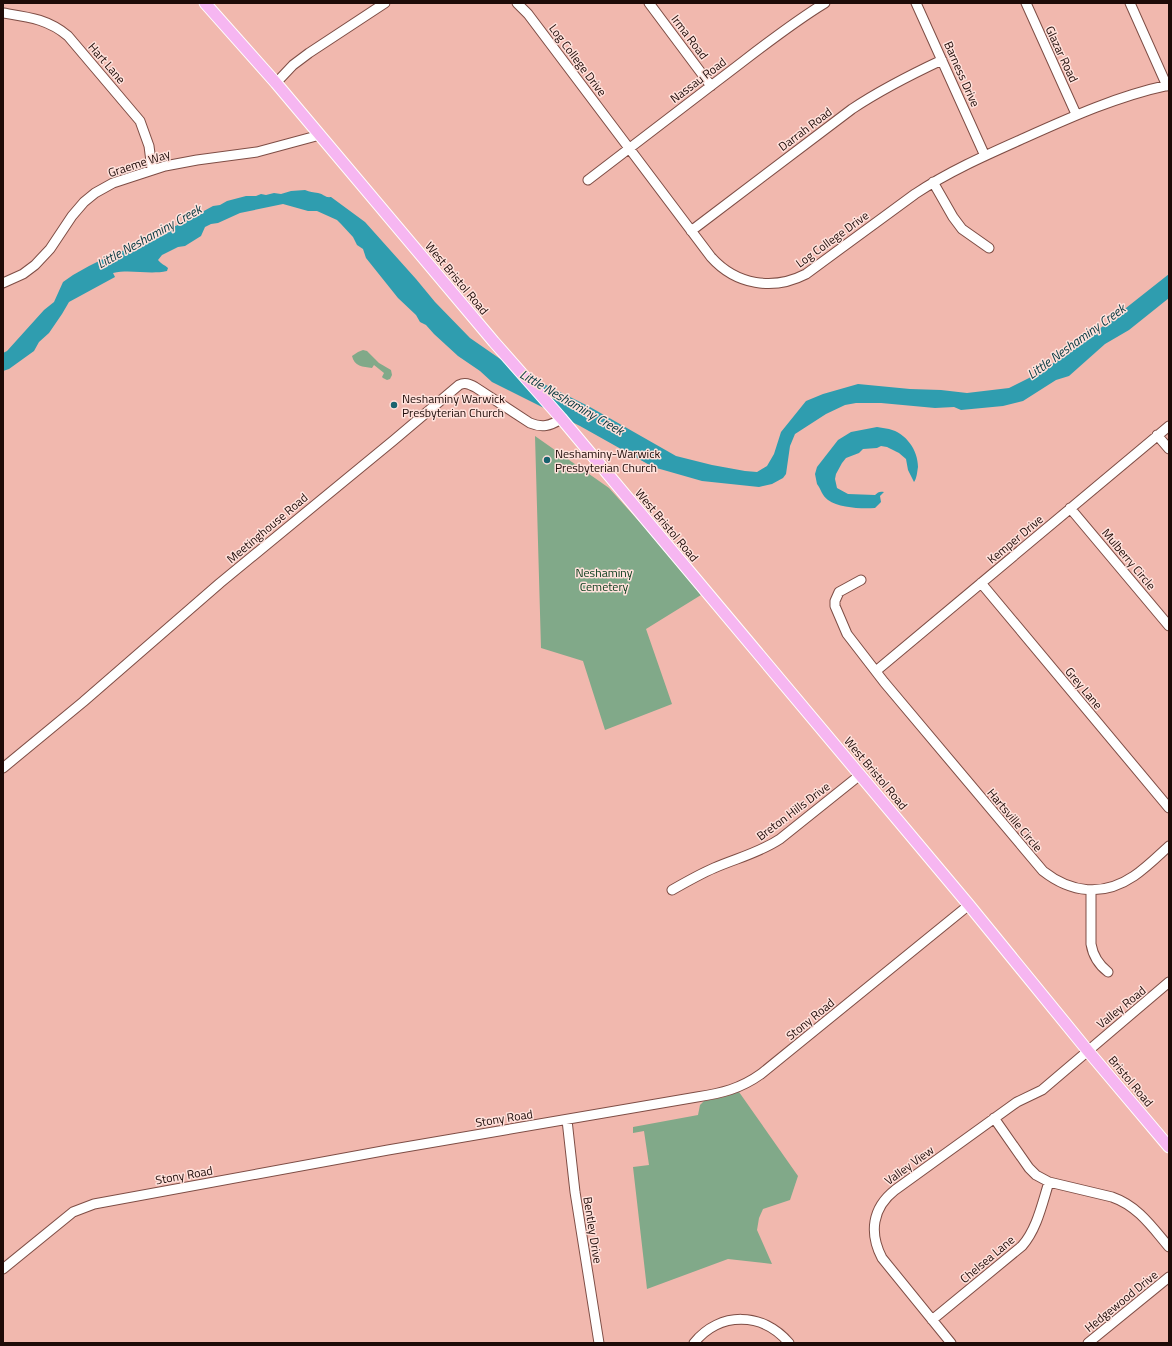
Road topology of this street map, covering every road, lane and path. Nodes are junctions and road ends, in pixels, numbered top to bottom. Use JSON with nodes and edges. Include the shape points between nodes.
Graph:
{"nodes":[{"id":1,"x":205,"y":3,"type":"edge"},
{"id":2,"x":385,"y":3,"type":"edge"},
{"id":3,"x":517,"y":3,"type":"edge"},
{"id":4,"x":649,"y":3,"type":"edge"},
{"id":5,"x":825,"y":3,"type":"edge"},
{"id":6,"x":916,"y":3,"type":"edge"},
{"id":7,"x":1026,"y":3,"type":"edge"},
{"id":8,"x":1130,"y":3,"type":"edge"},
{"id":9,"x":3,"y":13,"type":"edge"},
{"id":10,"x":942,"y":60,"type":"junction"},
{"id":11,"x":276,"y":83,"type":"junction"},
{"id":12,"x":711,"y":86,"type":"junction"},
{"id":13,"x":1168,"y":86,"type":"edge"},
{"id":14,"x":1076,"y":114,"type":"junction"},
{"id":15,"x":320,"y":136,"type":"junction"},
{"id":16,"x":629,"y":148,"type":"junction"},
{"id":17,"x":985,"y":156,"type":"junction"},
{"id":18,"x":152,"y":169,"type":"junction"},
{"id":19,"x":588,"y":180,"type":"dead end"},
{"id":20,"x":933,"y":182,"type":"junction"},
{"id":21,"x":691,"y":231,"type":"junction"},
{"id":22,"x":989,"y":248,"type":"dead end"},
{"id":23,"x":3,"y":283,"type":"edge"},
{"id":24,"x":561,"y":418,"type":"junction"},
{"id":25,"x":1169,"y":426,"type":"edge"},
{"id":26,"x":1157,"y":435,"type":"junction"},
{"id":27,"x":1169,"y":449,"type":"edge"},
{"id":28,"x":1070,"y":508,"type":"junction"},
{"id":29,"x":860,"y":580,"type":"dead end"},
{"id":30,"x":981,"y":583,"type":"junction"},
{"id":31,"x":1169,"y":626,"type":"edge"},
{"id":32,"x":876,"y":671,"type":"junction"},
{"id":33,"x":3,"y":768,"type":"edge"},
{"id":34,"x":860,"y":775,"type":"junction"},
{"id":35,"x":1169,"y":808,"type":"edge"},
{"id":36,"x":1169,"y":846,"type":"edge"},
{"id":37,"x":672,"y":890,"type":"dead end"},
{"id":38,"x":1091,"y":890,"type":"junction"},
{"id":39,"x":969,"y":905,"type":"junction"},
{"id":40,"x":1108,"y":972,"type":"dead end"},
{"id":41,"x":1169,"y":982,"type":"edge"},
{"id":42,"x":1088,"y":1051,"type":"junction"},
{"id":43,"x":994,"y":1118,"type":"junction"},
{"id":44,"x":567,"y":1120,"type":"junction"},
{"id":45,"x":1169,"y":1146,"type":"edge"},
{"id":46,"x":1049,"y":1182,"type":"junction"},
{"id":47,"x":1169,"y":1247,"type":"edge"},
{"id":48,"x":3,"y":1269,"type":"edge"},
{"id":49,"x":1169,"y":1277,"type":"edge"},
{"id":50,"x":932,"y":1320,"type":"junction"},
{"id":51,"x":599,"y":1343,"type":"edge"},
{"id":52,"x":694,"y":1343,"type":"edge"},
{"id":53,"x":789,"y":1343,"type":"edge"},
{"id":54,"x":951,"y":1343,"type":"edge"},
{"id":55,"x":1088,"y":1343,"type":"edge"}],
"edges":[{"from":1,"to":11,"type":"main road","name":"West Bristol Road"},
{"from":2,"to":11,"type":"street","via":[[309,52]]},
{"from":3,"to":16,"type":"street","name":"Log College Drive"},
{"from":4,"to":12,"type":"street","name":"Irma Road"},
{"from":5,"to":12,"type":"street","name":"Nassau Road","via":[[790,26]]},
{"from":6,"to":10,"type":"street","name":"Barness Drive"},
{"from":7,"to":14,"type":"street","name":"Glazar Road"},
{"from":8,"to":13,"type":"street"},
{"from":9,"to":18,"type":"street","name":"Hart Lane","via":[[42,20],[68,36],[136,114],[149,146]]},
{"from":10,"to":17,"type":"street","name":"Barness Drive"},
{"from":10,"to":21,"type":"street","name":"Darrah Road","via":[[886,87],[852,109]]},
{"from":11,"to":15,"type":"main road","name":"West Bristol Road"},
{"from":12,"to":16,"type":"street","name":"Nassau Road"},
{"from":13,"to":14,"type":"street","name":"Log College Drive","via":[[1117,99]]},
{"from":14,"to":17,"type":"street","name":"Log College Drive"},
{"from":15,"to":18,"type":"street","name":"Graeme Way","via":[[257,152]]},
{"from":15,"to":24,"type":"main road","name":"West Bristol Road"},
{"from":16,"to":19,"type":"street","name":"Nassau Road"},
{"from":16,"to":21,"type":"street","name":"Log College Drive"},
{"from":17,"to":20,"type":"street","name":"Log College Drive"},
{"from":18,"to":23,"type":"street","name":"Graeme Way","via":[[113,183],[95,193],[74,213],[46,255],[23,274]]},
{"from":20,"to":21,"type":"street","name":"Log College Drive","via":[[806,274],[779,284],[753,283],[731,274],[714,261]]},
{"from":20,"to":22,"type":"street","via":[[962,229]]},
{"from":24,"to":33,"type":"street","name":"Meetinghouse Road","via":[[544,427],[537,426],[475,387],[463,383],[459,385],[220,583]]},
{"from":24,"to":34,"type":"main road","name":"West Bristol Road"},
{"from":25,"to":26,"type":"street","name":"Kemper Drive"},
{"from":26,"to":27,"type":"street"},
{"from":26,"to":28,"type":"street","name":"Kemper Drive"},
{"from":28,"to":30,"type":"street","name":"Kemper Drive"},
{"from":28,"to":31,"type":"street","name":"Mulberry Circle"},
{"from":29,"to":32,"type":"street","name":"Hartsville Circle","via":[[839,592],[835,606],[847,634]]},
{"from":30,"to":32,"type":"street","name":"Kemper Drive"},
{"from":30,"to":35,"type":"street","name":"Grey Lane"},
{"from":32,"to":38,"type":"street","name":"Hartsville Circle","via":[[1043,871],[1066,885]]},
{"from":34,"to":37,"type":"street","name":"Breton Hills Drive","via":[[769,846],[714,868]]},
{"from":34,"to":39,"type":"main road","name":"West Bristol Road"},
{"from":36,"to":38,"type":"street","name":"Hartsville Circle","via":[[1126,881],[1104,889]]},
{"from":38,"to":40,"type":"street","via":[[1092,950],[1100,965]]},
{"from":39,"to":42,"type":"main road","name":"West Bristol Road"},
{"from":39,"to":44,"type":"street","name":"Stony Road","via":[[746,1084],[726,1092]]},
{"from":41,"to":42,"type":"street","name":"Valley Road"},
{"from":42,"to":43,"type":"street","name":"Valley View","via":[[1042,1090],[1017,1102]]},
{"from":42,"to":45,"type":"main road","name":"Bristol Road"},
{"from":43,"to":46,"type":"street","via":[[1029,1168]]},
{"from":43,"to":50,"type":"street","name":"Valley View","via":[[889,1194],[876,1215],[874,1232],[877,1249]]},
{"from":44,"to":48,"type":"street","name":"Stony Road","via":[[94,1204],[73,1212]]},
{"from":44,"to":51,"type":"street","name":"Bentley Drive","via":[[575,1192]]},
{"from":46,"to":47,"type":"street","via":[[1112,1197],[1129,1204]]},
{"from":46,"to":50,"type":"street","name":"Chelsea Lane","via":[[1033,1229],[1025,1243]]},
{"from":49,"to":55,"type":"street","name":"Hedgewood Drive"},
{"from":50,"to":54,"type":"street","name":"Valley View"},
{"from":52,"to":53,"type":"street","via":[[717,1325],[736,1319],[752,1320],[767,1325]]}]}
